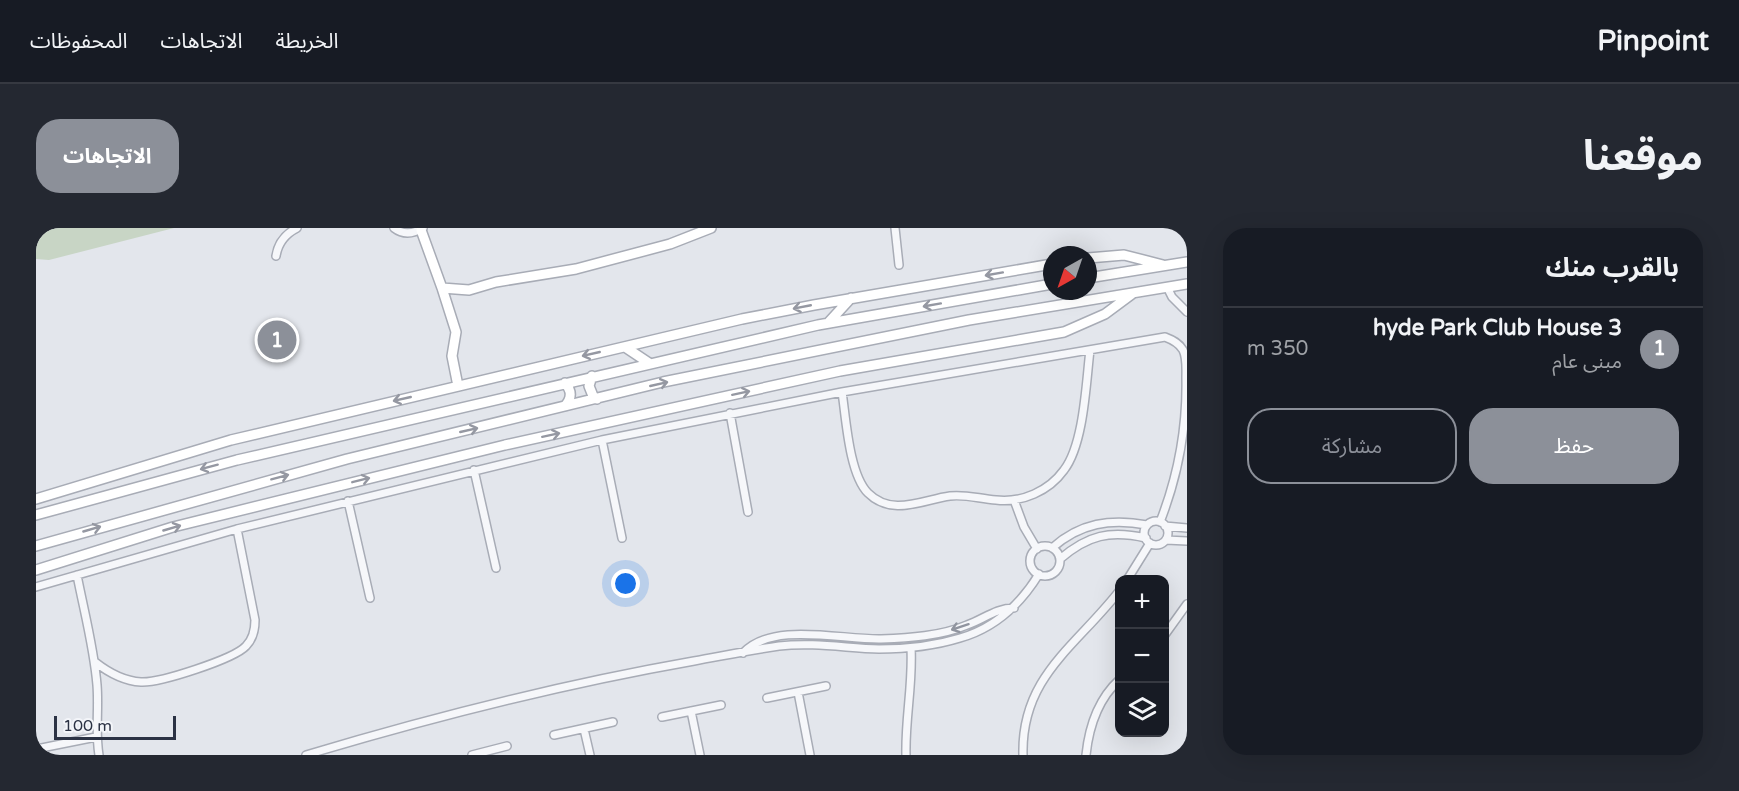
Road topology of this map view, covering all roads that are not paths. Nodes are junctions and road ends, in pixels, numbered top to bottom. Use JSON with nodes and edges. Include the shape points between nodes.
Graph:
{"nodes":[{"id":1,"x":297,"y":228,"type":"edge"},
{"id":2,"x":394,"y":228,"type":"edge"},
{"id":3,"x":711,"y":228,"type":"edge"},
{"id":4,"x":895,"y":228,"type":"edge"},
{"id":5,"x":422,"y":229,"type":"edge"},
{"id":6,"x":276,"y":256,"type":"dead end"},
{"id":7,"x":1097,"y":257,"type":"edge"},
{"id":8,"x":1187,"y":262,"type":"edge"},
{"id":9,"x":899,"y":265,"type":"dead end"},
{"id":10,"x":1165,"y":265,"type":"junction"},
{"id":11,"x":1043,"y":266,"type":"edge"},
{"id":12,"x":1097,"y":276,"type":"edge"},
{"id":13,"x":1187,"y":285,"type":"edge"},
{"id":14,"x":1043,"y":286,"type":"edge"},
{"id":15,"x":1167,"y":287,"type":"junction"},
{"id":16,"x":442,"y":288,"type":"junction"},
{"id":17,"x":1132,"y":294,"type":"junction"},
{"id":18,"x":851,"y":298,"type":"junction"},
{"id":19,"x":1187,"y":312,"type":"edge"},
{"id":20,"x":828,"y":323,"type":"junction"},
{"id":21,"x":625,"y":346,"type":"junction"},
{"id":22,"x":1090,"y":350,"type":"junction"},
{"id":23,"x":649,"y":363,"type":"junction"},
{"id":24,"x":592,"y":376,"type":"junction"},
{"id":25,"x":565,"y":382,"type":"junction"},
{"id":26,"x":458,"y":386,"type":"junction"},
{"id":27,"x":842,"y":392,"type":"junction"},
{"id":28,"x":597,"y":399,"type":"junction"},
{"id":29,"x":565,"y":406,"type":"junction"},
{"id":30,"x":730,"y":413,"type":"junction"},
{"id":31,"x":231,"y":440,"type":"junction"},
{"id":32,"x":602,"y":440,"type":"junction"},
{"id":33,"x":237,"y":460,"type":"junction"},
{"id":34,"x":474,"y":470,"type":"junction"},
{"id":35,"x":52,"y":494,"type":"junction"},
{"id":36,"x":36,"y":499,"type":"edge"},
{"id":37,"x":1014,"y":500,"type":"junction"},
{"id":38,"x":348,"y":501,"type":"junction"},
{"id":39,"x":56,"y":509,"type":"junction"},
{"id":40,"x":748,"y":512,"type":"dead end"},
{"id":41,"x":36,"y":515,"type":"edge"},
{"id":42,"x":124,"y":520,"type":"junction"},
{"id":43,"x":1163,"y":524,"type":"junction"},
{"id":44,"x":1147,"y":525,"type":"junction"},
{"id":45,"x":1187,"y":528,"type":"edge"},
{"id":46,"x":237,"y":529,"type":"junction"},
{"id":47,"x":622,"y":538,"type":"dead end"},
{"id":48,"x":132,"y":540,"type":"junction"},
{"id":49,"x":1166,"y":540,"type":"junction"},
{"id":50,"x":1148,"y":541,"type":"junction"},
{"id":51,"x":1187,"y":542,"type":"edge"},
{"id":52,"x":36,"y":546,"type":"edge"},
{"id":53,"x":1052,"y":548,"type":"junction"},
{"id":54,"x":1037,"y":549,"type":"junction"},
{"id":55,"x":1060,"y":559,"type":"junction"},
{"id":56,"x":496,"y":568,"type":"dead end"},
{"id":57,"x":36,"y":570,"type":"edge"},
{"id":58,"x":1039,"y":574,"type":"junction"},
{"id":59,"x":77,"y":575,"type":"junction"},
{"id":60,"x":1129,"y":575,"type":"edge"},
{"id":61,"x":36,"y":587,"type":"edge"},
{"id":62,"x":1115,"y":595,"type":"edge"},
{"id":63,"x":370,"y":598,"type":"dead end"},
{"id":64,"x":1187,"y":604,"type":"edge"},
{"id":65,"x":1014,"y":608,"type":"junction"},
{"id":66,"x":1169,"y":629,"type":"edge"},
{"id":67,"x":841,"y":637,"type":"junction"},
{"id":68,"x":840,"y":646,"type":"junction"},
{"id":69,"x":911,"y":648,"type":"junction"},
{"id":70,"x":743,"y":653,"type":"junction"},
{"id":71,"x":95,"y":662,"type":"junction"},
{"id":72,"x":1115,"y":683,"type":"edge"},
{"id":73,"x":826,"y":686,"type":"dead end"},
{"id":74,"x":798,"y":692,"type":"junction"},
{"id":75,"x":767,"y":698,"type":"dead end"},
{"id":76,"x":721,"y":705,"type":"dead end"},
{"id":77,"x":692,"y":711,"type":"junction"},
{"id":78,"x":662,"y":717,"type":"dead end"},
{"id":79,"x":613,"y":722,"type":"dead end"},
{"id":80,"x":584,"y":729,"type":"junction"},
{"id":81,"x":555,"y":735,"type":"dead end"},
{"id":82,"x":96,"y":736,"type":"junction"},
{"id":83,"x":507,"y":746,"type":"dead end"},
{"id":84,"x":36,"y":749,"type":"edge"},
{"id":85,"x":476,"y":754,"type":"edge"},
{"id":86,"x":99,"y":755,"type":"edge"},
{"id":87,"x":306,"y":755,"type":"edge"},
{"id":88,"x":590,"y":755,"type":"edge"},
{"id":89,"x":700,"y":755,"type":"edge"},
{"id":90,"x":810,"y":755,"type":"edge"},
{"id":91,"x":906,"y":755,"type":"edge"},
{"id":92,"x":1023,"y":755,"type":"edge"},
{"id":93,"x":1086,"y":755,"type":"edge"}],
"edges":[{"from":1,"to":6,"type":"street","via":[[282,240]]},
{"from":2,"to":5,"type":"street","via":[[406,233]]},
{"from":3,"to":16,"type":"street","via":[[595,265],[469,290]]},
{"from":4,"to":9,"type":"street"},
{"from":5,"to":16,"type":"street"},
{"from":7,"to":10,"type":"street","via":[[1124,255]]},
{"from":8,"to":10,"type":"street"},
{"from":10,"to":12,"type":"street"},
{"from":11,"to":18,"type":"street","one_way":true},
{"from":13,"to":15,"type":"street"},
{"from":14,"to":20,"type":"street","one_way":true},
{"from":15,"to":17,"type":"street"},
{"from":15,"to":19,"type":"street"},
{"from":16,"to":26,"type":"street","via":[[456,332],[452,356]]},
{"from":28,"to":17,"type":"street","one_way":true,"via":[[969,320]]},
{"from":48,"to":17,"type":"street","one_way":true,"via":[[505,445],[840,371],[1064,332],[1105,314]]},
{"from":18,"to":20,"type":"street"},
{"from":18,"to":21,"type":"street","one_way":true},
{"from":20,"to":23,"type":"street"},
{"from":21,"to":23,"type":"street"},
{"from":21,"to":26,"type":"street","one_way":true},
{"from":22,"to":27,"type":"street"},
{"from":22,"to":37,"type":"street","via":[[1078,439],[1071,460],[1050,484]]},
{"from":22,"to":43,"type":"street","via":[[1165,337],[1178,344],[1185,356],[1182,445]]},
{"from":23,"to":24,"type":"street"},
{"from":24,"to":25,"type":"street"},
{"from":24,"to":28,"type":"street","via":[[589,386]]},
{"from":25,"to":29,"type":"street","via":[[570,397]]},
{"from":25,"to":33,"type":"street"},
{"from":26,"to":31,"type":"street","one_way":true},
{"from":27,"to":30,"type":"street"},
{"from":27,"to":37,"type":"street","via":[[855,472],[863,488],[878,500],[895,506],[962,495]]},
{"from":28,"to":29,"type":"street"},
{"from":42,"to":29,"type":"street","one_way":true,"via":[[347,459]]},
{"from":30,"to":32,"type":"street"},
{"from":30,"to":40,"type":"street"},
{"from":31,"to":33,"type":"street"},
{"from":31,"to":35,"type":"street"},
{"from":32,"to":34,"type":"street"},
{"from":32,"to":47,"type":"street"},
{"from":33,"to":39,"type":"street","one_way":true},
{"from":34,"to":38,"type":"street"},
{"from":34,"to":56,"type":"street"},
{"from":35,"to":36,"type":"street"},
{"from":35,"to":39,"type":"street"},
{"from":37,"to":54,"type":"street"},
{"from":38,"to":46,"type":"street"},
{"from":38,"to":63,"type":"street"},
{"from":39,"to":41,"type":"street"},
{"from":42,"to":48,"type":"street"},
{"from":52,"to":42,"type":"street","one_way":true},
{"from":43,"to":44,"type":"street","via":[[1155,521]]},
{"from":43,"to":45,"type":"street"},
{"from":43,"to":49,"type":"street","via":[[1168,530]]},
{"from":44,"to":50,"type":"street"},
{"from":44,"to":53,"type":"street","via":[[1125,521],[1091,525]]},
{"from":46,"to":59,"type":"street"},
{"from":46,"to":71,"type":"street","via":[[255,620],[254,634],[247,646],[235,654],[152,682],[128,680]]},
{"from":48,"to":57,"type":"street"},
{"from":49,"to":50,"type":"street","via":[[1159,544]]},
{"from":49,"to":51,"type":"street"},
{"from":50,"to":55,"type":"street","via":[[1116,534],[1095,537]]},
{"from":50,"to":60,"type":"street"},
{"from":53,"to":54,"type":"street"},
{"from":53,"to":55,"type":"street"},
{"from":54,"to":58,"type":"street","via":[[1031,564]]},
{"from":55,"to":58,"type":"street","via":[[1052,574]]},
{"from":58,"to":65,"type":"street"},
{"from":59,"to":61,"type":"street"},
{"from":59,"to":71,"type":"street"},
{"from":62,"to":92,"type":"street","via":[[1062,652],[1041,681],[1028,714]]},
{"from":64,"to":66,"type":"street"},
{"from":65,"to":67,"type":"street","one_way":true,"via":[[1000,609],[940,633],[892,639]]},
{"from":65,"to":69,"type":"street","via":[[970,635]]},
{"from":67,"to":68,"type":"street"},
{"from":67,"to":70,"type":"street","via":[[778,636],[754,642]]},
{"from":68,"to":69,"type":"street"},
{"from":68,"to":70,"type":"street","via":[[789,645]]},
{"from":69,"to":91,"type":"street"},
{"from":70,"to":87,"type":"street","via":[[510,699]]},
{"from":71,"to":82,"type":"street"},
{"from":72,"to":93,"type":"street","via":[[1097,710]]},
{"from":73,"to":74,"type":"street"},
{"from":74,"to":75,"type":"street"},
{"from":74,"to":90,"type":"street"},
{"from":76,"to":77,"type":"street"},
{"from":77,"to":78,"type":"street"},
{"from":77,"to":89,"type":"street"},
{"from":79,"to":80,"type":"street"},
{"from":80,"to":81,"type":"street"},
{"from":80,"to":88,"type":"street"},
{"from":82,"to":84,"type":"street"},
{"from":82,"to":86,"type":"street"},
{"from":83,"to":85,"type":"street"}]}
